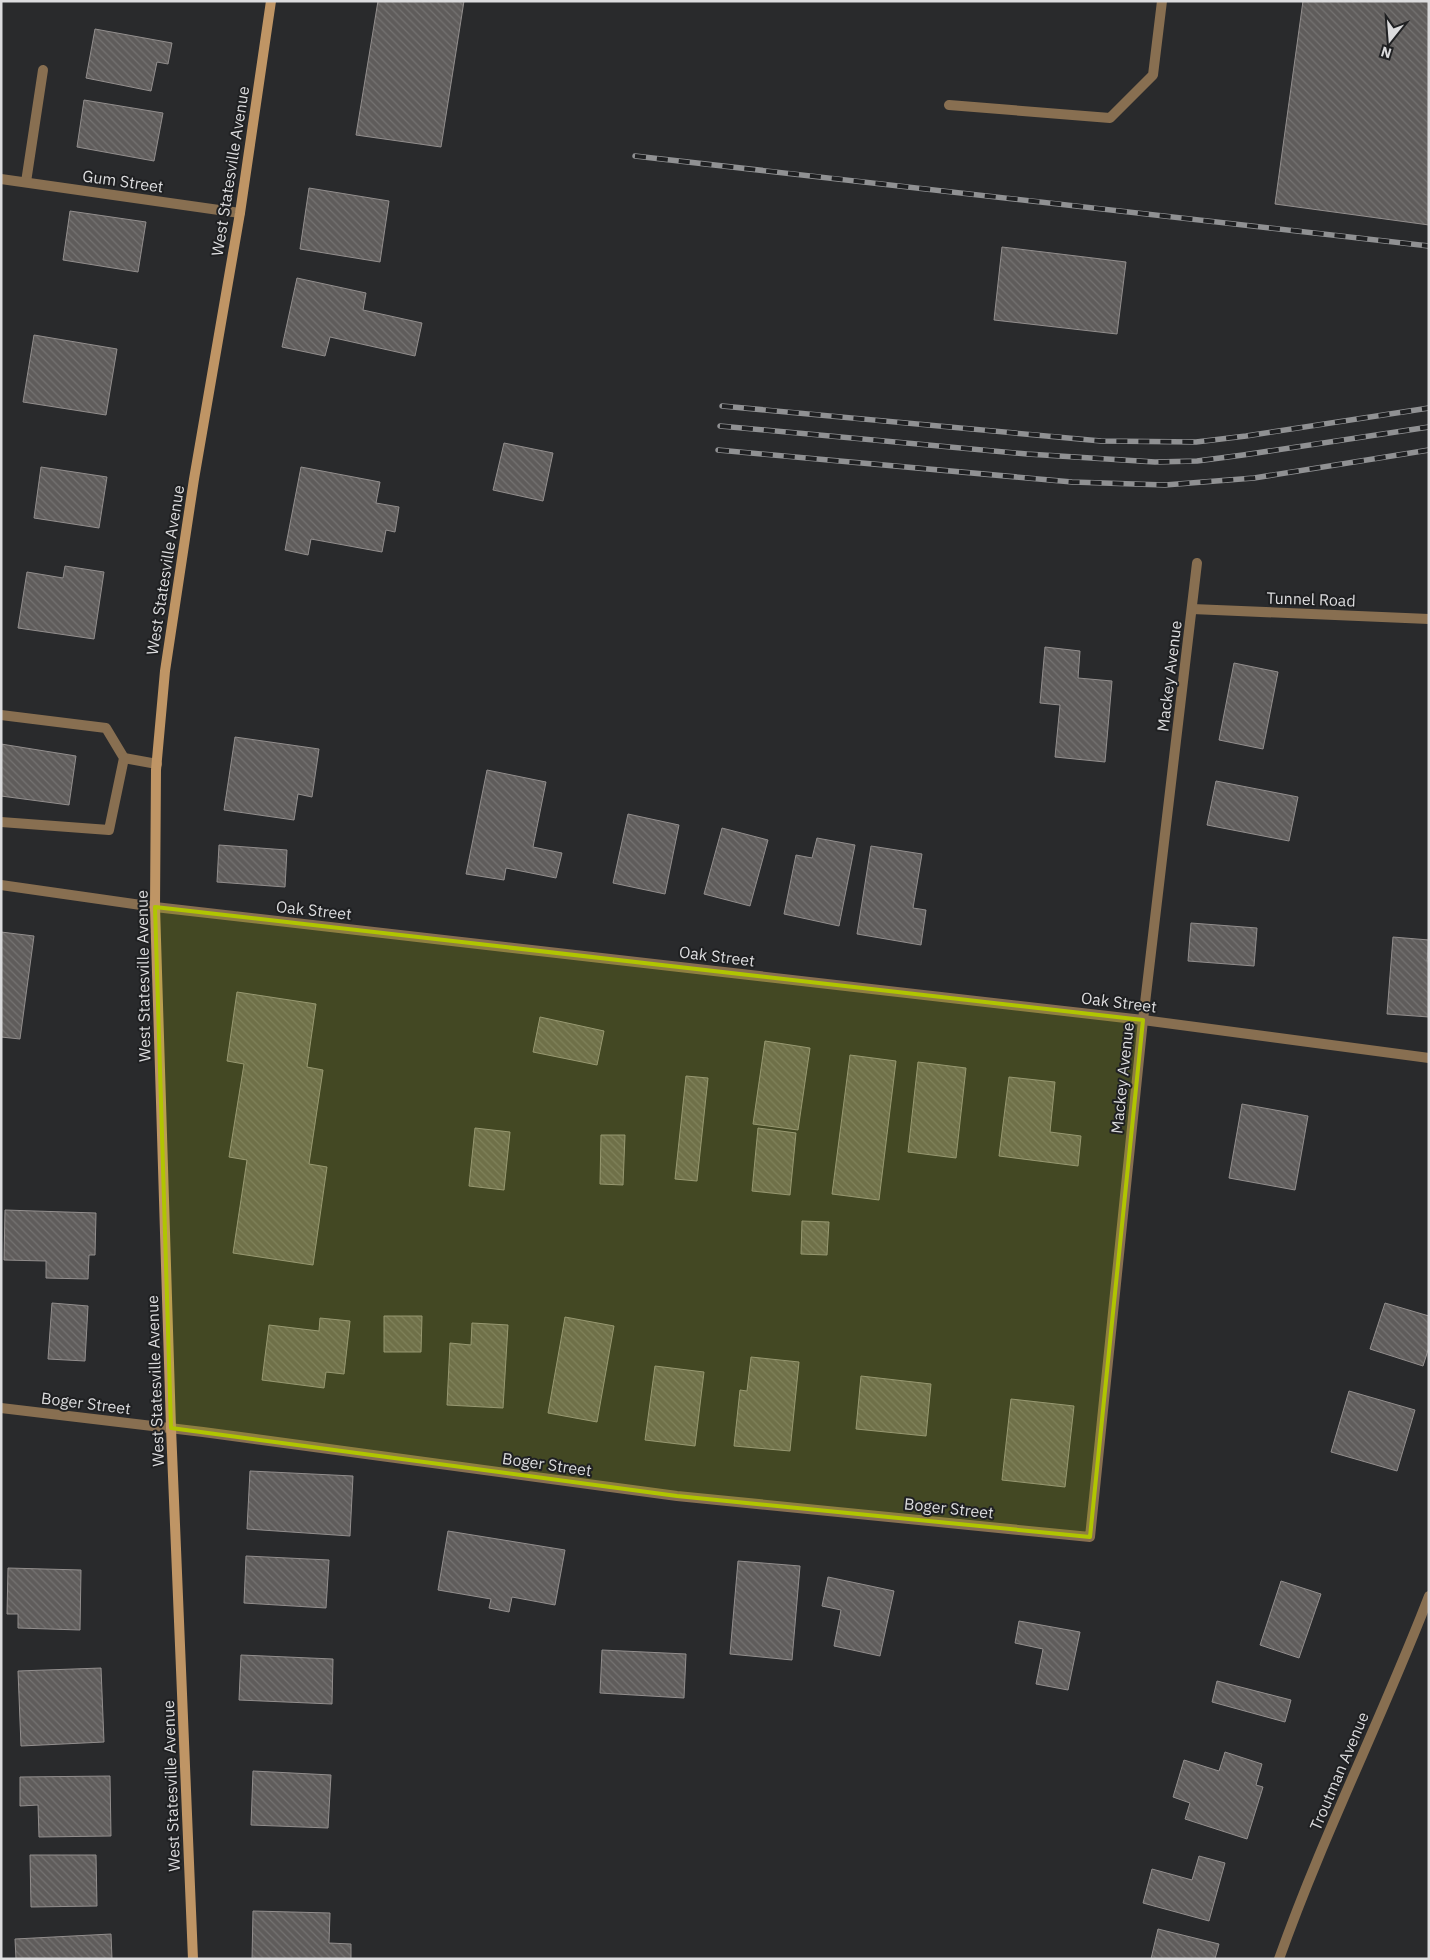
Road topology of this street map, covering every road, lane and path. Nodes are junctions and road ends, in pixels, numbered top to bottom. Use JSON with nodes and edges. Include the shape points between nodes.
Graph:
{"nodes":[{"id":1,"x":271,"y":1,"type":"edge"},
{"id":2,"x":1162,"y":1,"type":"edge"},
{"id":3,"x":43,"y":70,"type":"dead end"},
{"id":4,"x":949,"y":105,"type":"dead end"},
{"id":5,"x":1,"y":179,"type":"edge"},
{"id":6,"x":26,"y":182,"type":"junction"},
{"id":7,"x":240,"y":213,"type":"junction"},
{"id":8,"x":1197,"y":563,"type":"dead end"},
{"id":9,"x":1192,"y":609,"type":"junction"},
{"id":10,"x":1429,"y":619,"type":"edge"},
{"id":11,"x":1,"y":715,"type":"edge"},
{"id":12,"x":124,"y":758,"type":"junction"},
{"id":13,"x":157,"y":764,"type":"junction"},
{"id":14,"x":1,"y":822,"type":"edge"},
{"id":15,"x":1,"y":885,"type":"edge"},
{"id":16,"x":155,"y":907,"type":"junction"},
{"id":17,"x":1143,"y":1020,"type":"junction"},
{"id":18,"x":1429,"y":1058,"type":"edge"},
{"id":19,"x":1,"y":1408,"type":"edge"},
{"id":20,"x":171,"y":1428,"type":"junction"},
{"id":21,"x":1090,"y":1537,"type":"joint"},
{"id":22,"x":1429,"y":1596,"type":"edge"},
{"id":23,"x":193,"y":1959,"type":"edge"},
{"id":24,"x":1279,"y":1959,"type":"edge"}],
"edges":[{"from":1,"to":7,"type":"street","name":"West Statesville Avenue"},
{"from":2,"to":4,"type":"street","via":[[1153,75],[1110,118]]},
{"from":3,"to":6,"type":"street"},
{"from":5,"to":6,"type":"street","name":"Gum Street"},
{"from":6,"to":7,"type":"street","name":"Gum Street"},
{"from":7,"to":13,"type":"street","name":"West Statesville Avenue","via":[[165,671]]},
{"from":8,"to":9,"type":"street","name":"Mackey Avenue"},
{"from":9,"to":10,"type":"street","name":"Tunnel Road"},
{"from":9,"to":17,"type":"street","name":"Mackey Avenue"},
{"from":11,"to":12,"type":"street","via":[[106,728]]},
{"from":12,"to":13,"type":"street"},
{"from":12,"to":14,"type":"street","via":[[109,830]]},
{"from":13,"to":16,"type":"street","name":"West Statesville Avenue"},
{"from":15,"to":16,"type":"street","name":"Oak Street"},
{"from":16,"to":17,"type":"street","name":"Oak Street"},
{"from":16,"to":20,"type":"street","name":"West Statesville Avenue"},
{"from":17,"to":18,"type":"street","name":"Oak Street"},
{"from":17,"to":21,"type":"street","name":"Mackey Avenue"},
{"from":19,"to":20,"type":"street","name":"Boger Street"},
{"from":20,"to":21,"type":"street","name":"Boger Street","via":[[677,1496]]},
{"from":20,"to":23,"type":"street","name":"West Statesville Avenue"},
{"from":22,"to":24,"type":"street","name":"Troutman Avenue","via":[[1299,1902]]}]}
